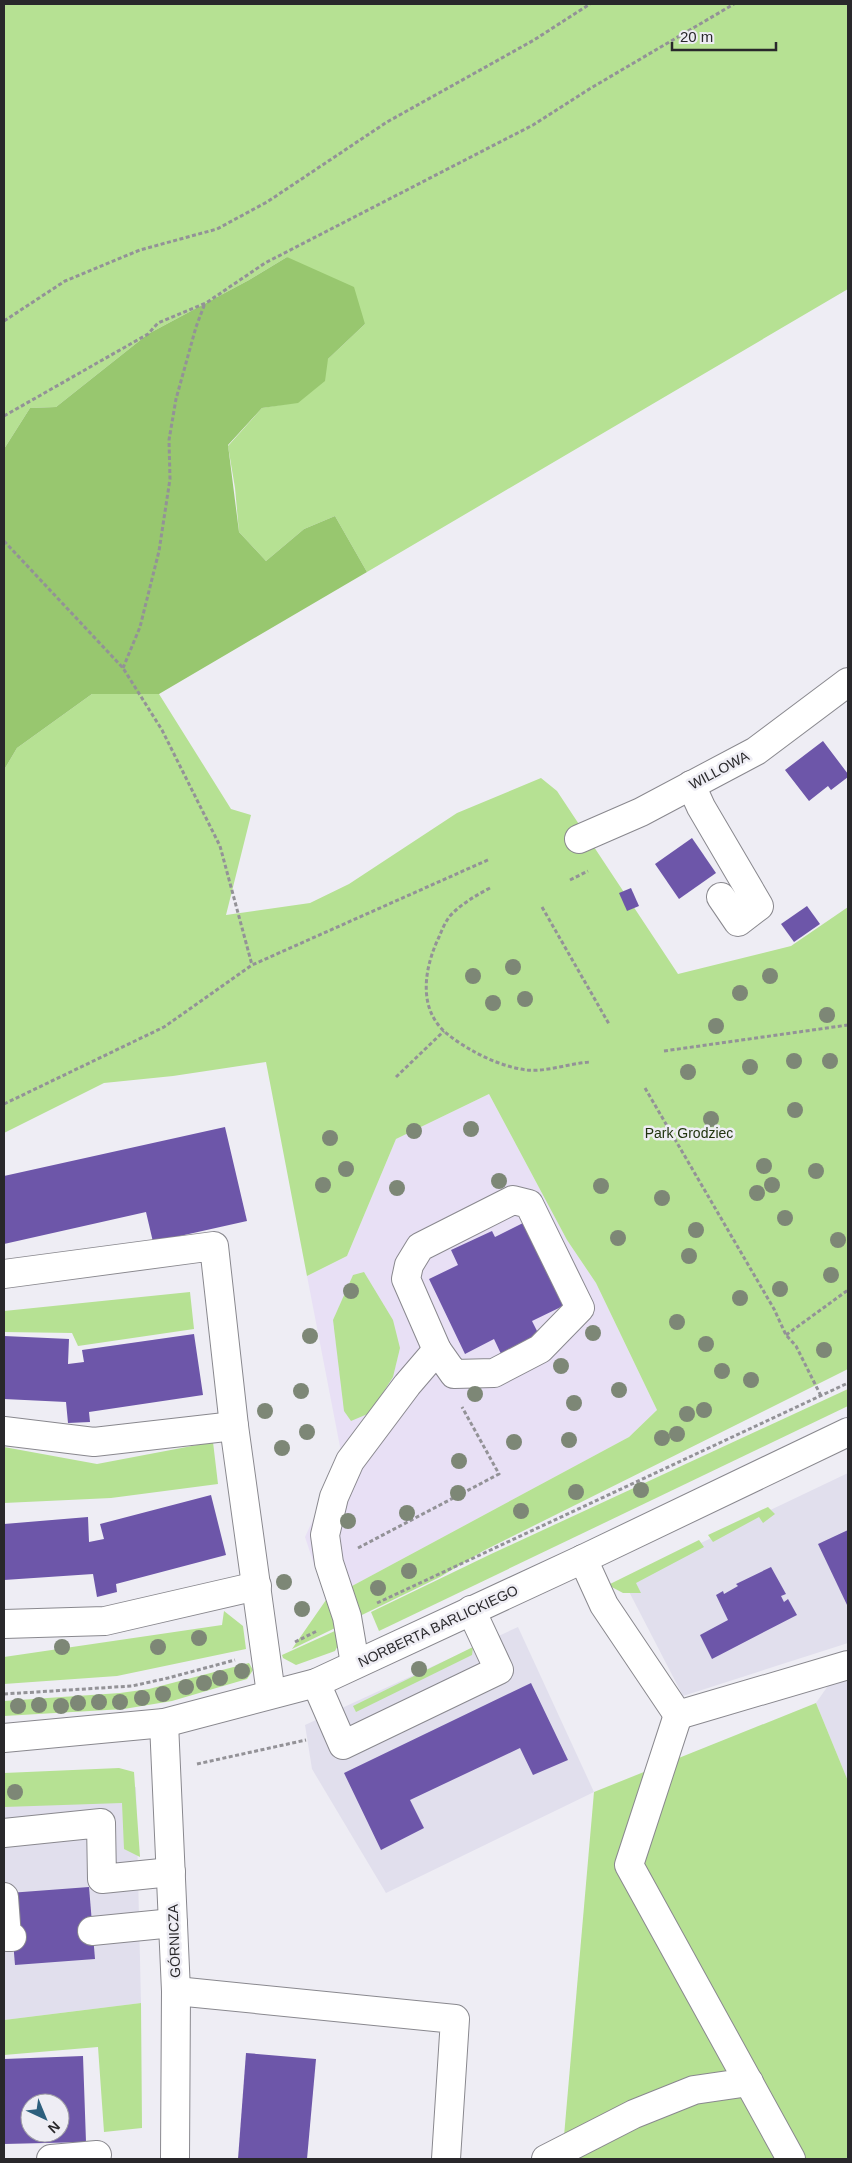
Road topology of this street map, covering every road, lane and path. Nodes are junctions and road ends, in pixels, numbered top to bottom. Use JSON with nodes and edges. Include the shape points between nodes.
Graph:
{"nodes":[{"id":1,"x":590,"y":4,"type":"edge"},
{"id":2,"x":734,"y":4,"type":"edge"},
{"id":3,"x":206,"y":303,"type":"junction"},
{"id":4,"x":4,"y":321,"type":"edge"},
{"id":5,"x":4,"y":416,"type":"edge"},
{"id":6,"x":4,"y":542,"type":"edge"},
{"id":7,"x":122,"y":668,"type":"junction"},
{"id":8,"x":848,"y":682,"type":"edge"},
{"id":9,"x":691,"y":785,"type":"junction"},
{"id":10,"x":579,"y":839,"type":"dead end"},
{"id":11,"x":490,"y":859,"type":"dead end"},
{"id":12,"x":490,"y":888,"type":"dead end"},
{"id":13,"x":721,"y":897,"type":"dead end"},
{"id":14,"x":542,"y":907,"type":"dead end"},
{"id":15,"x":252,"y":965,"type":"junction"},
{"id":16,"x":609,"y":1024,"type":"dead end"},
{"id":17,"x":848,"y":1025,"type":"edge"},
{"id":18,"x":444,"y":1032,"type":"junction"},
{"id":19,"x":664,"y":1051,"type":"dead end"},
{"id":20,"x":591,"y":1062,"type":"dead end"},
{"id":21,"x":396,"y":1076,"type":"dead end"},
{"id":22,"x":645,"y":1088,"type":"dead end"},
{"id":23,"x":4,"y":1104,"type":"edge"},
{"id":24,"x":4,"y":1274,"type":"edge"},
{"id":25,"x":848,"y":1290,"type":"edge"},
{"id":26,"x":786,"y":1335,"type":"junction"},
{"id":27,"x":437,"y":1350,"type":"junction"},
{"id":28,"x":454,"y":1374,"type":"junction"},
{"id":29,"x":848,"y":1383,"type":"edge"},
{"id":30,"x":821,"y":1396,"type":"junction"},
{"id":31,"x":234,"y":1426,"type":"junction"},
{"id":32,"x":4,"y":1431,"type":"edge"},
{"id":33,"x":848,"y":1432,"type":"edge"},
{"id":34,"x":583,"y":1559,"type":"junction"},
{"id":35,"x":329,"y":1563,"type":"junction"},
{"id":36,"x":256,"y":1586,"type":"junction"},
{"id":37,"x":471,"y":1610,"type":"junction"},
{"id":38,"x":347,"y":1616,"type":"junction"},
{"id":39,"x":4,"y":1624,"type":"edge"},
{"id":40,"x":265,"y":1652,"type":"junction"},
{"id":41,"x":356,"y":1664,"type":"junction"},
{"id":42,"x":848,"y":1665,"type":"edge"},
{"id":43,"x":316,"y":1683,"type":"junction"},
{"id":44,"x":4,"y":1694,"type":"edge"},
{"id":45,"x":271,"y":1694,"type":"junction"},
{"id":46,"x":678,"y":1716,"type":"junction"},
{"id":47,"x":164,"y":1723,"type":"junction"},
{"id":48,"x":337,"y":1732,"type":"junction"},
{"id":49,"x":4,"y":1738,"type":"edge"},
{"id":50,"x":194,"y":1765,"type":"dead end"},
{"id":51,"x":4,"y":1833,"type":"edge"},
{"id":52,"x":171,"y":1872,"type":"junction"},
{"id":53,"x":4,"y":1897,"type":"edge"},
{"id":54,"x":173,"y":1922,"type":"junction"},
{"id":55,"x":92,"y":1930,"type":"dead end"},
{"id":56,"x":12,"y":1937,"type":"dead end"},
{"id":57,"x":176,"y":1991,"type":"junction"},
{"id":58,"x":748,"y":2082,"type":"junction"},
{"id":59,"x":98,"y":2155,"type":"dead end"},
{"id":60,"x":51,"y":2159,"type":"edge"},
{"id":61,"x":175,"y":2159,"type":"edge"},
{"id":62,"x":446,"y":2159,"type":"edge"},
{"id":63,"x":546,"y":2159,"type":"edge"},
{"id":64,"x":791,"y":2159,"type":"edge"}],
"edges":[{"from":1,"to":4,"type":"path","via":[[534,40],[386,122],[267,202],[217,229],[140,250],[65,281]]},
{"from":2,"to":3,"type":"path","via":[[533,125],[265,263]]},
{"from":3,"to":5,"type":"path","via":[[158,324],[148,334]]},
{"from":3,"to":7,"type":"path","via":[[176,399],[169,440],[170,479],[159,551],[140,627]]},
{"from":6,"to":7,"type":"path"},
{"from":7,"to":15,"type":"path","via":[[162,730],[220,846]]},
{"from":8,"to":9,"type":"street","name":"WILLOWA","via":[[756,751]]},
{"from":9,"to":10,"type":"street","name":"WILLOWA","via":[[641,812]]},
{"from":9,"to":13,"type":"street","via":[[759,906],[738,922]]},
{"from":11,"to":15,"type":"path"},
{"from":12,"to":18,"type":"path","via":[[461,905],[448,918],[434,948],[425,980],[426,998]]},
{"from":14,"to":16,"type":"path"},
{"from":15,"to":23,"type":"path","via":[[164,1027]]},
{"from":17,"to":19,"type":"path"},
{"from":18,"to":20,"type":"path","via":[[486,1058],[527,1070]]},
{"from":18,"to":21,"type":"path"},
{"from":22,"to":26,"type":"path"},
{"from":24,"to":31,"type":"street","via":[[214,1246]]},
{"from":25,"to":26,"type":"path"},
{"from":26,"to":30,"type":"path","via":[[796,1346]]},
{"from":27,"to":28,"type":"street"},
{"from":27,"to":28,"type":"street","via":[[406,1279],[412,1259],[420,1248],[512,1200],[529,1204],[580,1308],[540,1349],[494,1373]]},
{"from":27,"to":35,"type":"street","via":[[350,1461],[334,1497],[325,1535]]},
{"from":28,"to":35,"type":"path","via":[[452,1388],[499,1474]]},
{"from":29,"to":30,"type":"path"},
{"from":30,"to":38,"type":"path"},
{"from":31,"to":32,"type":"street","via":[[94,1442]]},
{"from":31,"to":36,"type":"street"},
{"from":33,"to":34,"type":"street","name":"NORBERTA BARLICKIEGO"},
{"from":34,"to":37,"type":"street","name":"NORBERTA BARLICKIEGO"},
{"from":34,"to":46,"type":"street","via":[[604,1605]]},
{"from":35,"to":38,"type":"street"},
{"from":36,"to":39,"type":"street","via":[[105,1621]]},
{"from":36,"to":40,"type":"street"},
{"from":37,"to":41,"type":"street","name":"NORBERTA BARLICKIEGO"},
{"from":37,"to":48,"type":"street","via":[[499,1670],[344,1745]]},
{"from":38,"to":40,"type":"path","via":[[280,1649]]},
{"from":38,"to":41,"type":"street"},
{"from":40,"to":44,"type":"path","via":[[148,1683],[116,1688]]},
{"from":40,"to":45,"type":"street"},
{"from":41,"to":43,"type":"street","name":"NORBERTA BARLICKIEGO"},
{"from":42,"to":46,"type":"street"},
{"from":43,"to":45,"type":"street","name":"NORBERTA BARLICKIEGO"},
{"from":43,"to":48,"type":"street"},
{"from":45,"to":47,"type":"street","name":"NORBERTA BARLICKIEGO"},
{"from":46,"to":58,"type":"street","via":[[629,1865]]},
{"from":47,"to":49,"type":"street","name":"NORBERTA BARLICKIEGO"},
{"from":47,"to":52,"type":"street","name":"GÓRNICZA"},
{"from":48,"to":50,"type":"path"},
{"from":51,"to":52,"type":"street","via":[[101,1823],[102,1879]]},
{"from":52,"to":54,"type":"street","name":"GÓRNICZA"},
{"from":53,"to":56,"type":"street","via":[[7,1937]]},
{"from":54,"to":55,"type":"street"},
{"from":54,"to":57,"type":"street","name":"GÓRNICZA"},
{"from":57,"to":61,"type":"street","name":"GÓRNICZA"},
{"from":57,"to":62,"type":"street","via":[[455,2019]]},
{"from":58,"to":63,"type":"street","via":[[694,2090],[634,2114]]},
{"from":58,"to":64,"type":"street"},
{"from":59,"to":60,"type":"street"}]}
